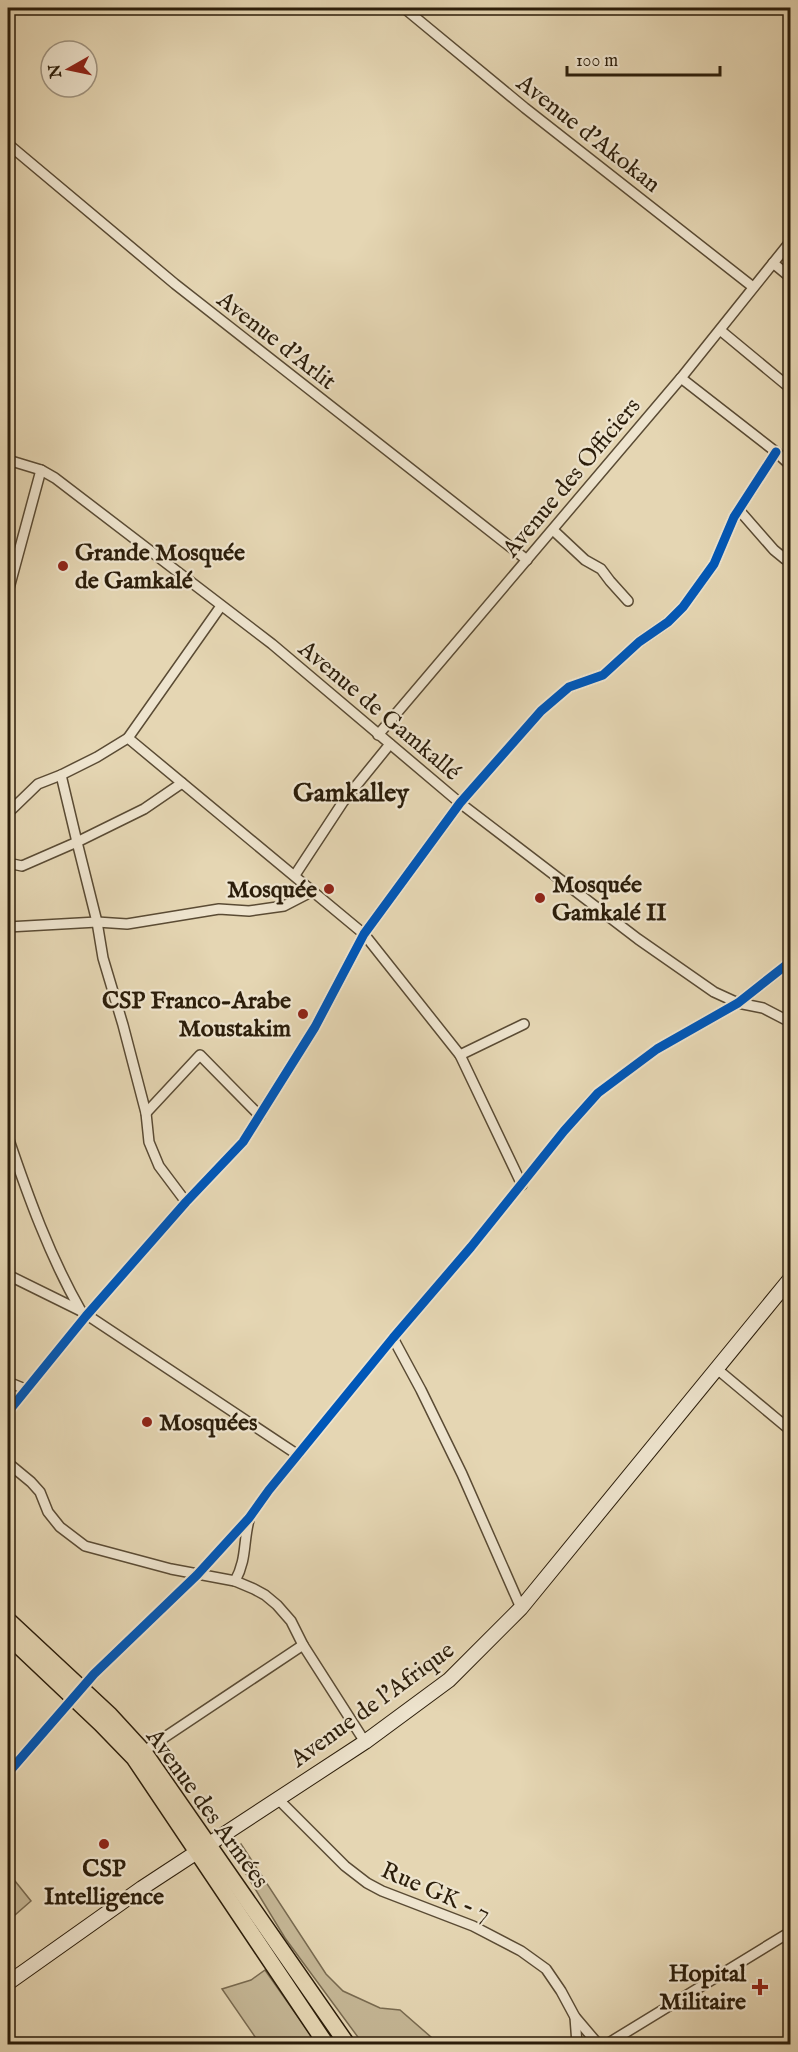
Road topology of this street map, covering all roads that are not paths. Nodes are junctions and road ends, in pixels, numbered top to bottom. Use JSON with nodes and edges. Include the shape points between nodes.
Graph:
{"nodes":[{"id":1,"x":404,"y":8,"type":"edge"},
{"id":2,"x":8,"y":144,"type":"edge"},
{"id":3,"x":790,"y":242,"type":"edge"},
{"id":4,"x":773,"y":263,"type":"junction"},
{"id":5,"x":790,"y":277,"type":"edge"},
{"id":6,"x":753,"y":287,"type":"junction"},
{"id":7,"x":720,"y":330,"type":"junction"},
{"id":8,"x":681,"y":378,"type":"junction"},
{"id":9,"x":790,"y":388,"type":"edge"},
{"id":10,"x":776,"y":452,"type":"junction"},
{"id":11,"x":8,"y":460,"type":"edge"},
{"id":12,"x":790,"y":465,"type":"edge"},
{"id":13,"x":41,"y":470,"type":"junction"},
{"id":14,"x":740,"y":510,"type":"junction"},
{"id":15,"x":553,"y":530,"type":"junction"},
{"id":16,"x":790,"y":558,"type":"edge"},
{"id":17,"x":527,"y":560,"type":"junction"},
{"id":18,"x":8,"y":592,"type":"edge"},
{"id":19,"x":628,"y":601,"type":"dead end"},
{"id":20,"x":221,"y":606,"type":"junction"},
{"id":21,"x":378,"y":735,"type":"junction"},
{"id":22,"x":128,"y":738,"type":"junction"},
{"id":23,"x":390,"y":744,"type":"junction"},
{"id":24,"x":61,"y":775,"type":"junction"},
{"id":25,"x":182,"y":783,"type":"junction"},
{"id":26,"x":460,"y":803,"type":"junction"},
{"id":27,"x":8,"y":813,"type":"edge"},
{"id":28,"x":77,"y":842,"type":"junction"},
{"id":29,"x":8,"y":863,"type":"edge"},
{"id":30,"x":295,"y":875,"type":"junction"},
{"id":31,"x":312,"y":891,"type":"junction"},
{"id":32,"x":97,"y":922,"type":"junction"},
{"id":33,"x":8,"y":927,"type":"edge"},
{"id":34,"x":364,"y":934,"type":"junction"},
{"id":35,"x":790,"y":962,"type":"edge"},
{"id":36,"x":738,"y":1004,"type":"junction"},
{"id":37,"x":790,"y":1022,"type":"edge"},
{"id":38,"x":524,"y":1024,"type":"dead end"},
{"id":39,"x":460,"y":1055,"type":"junction"},
{"id":40,"x":146,"y":1113,"type":"junction"},
{"id":41,"x":260,"y":1116,"type":"junction"},
{"id":42,"x":8,"y":1137,"type":"edge"},
{"id":43,"x":522,"y":1185,"type":"junction"},
{"id":44,"x":186,"y":1202,"type":"junction"},
{"id":45,"x":8,"y":1275,"type":"edge"},
{"id":46,"x":790,"y":1279,"type":"edge"},
{"id":47,"x":83,"y":1313,"type":"junction"},
{"id":48,"x":393,"y":1338,"type":"junction"},
{"id":49,"x":717,"y":1369,"type":"junction"},
{"id":50,"x":8,"y":1382,"type":"edge"},
{"id":51,"x":26,"y":1389,"type":"junction"},
{"id":52,"x":8,"y":1412,"type":"edge"},
{"id":53,"x":790,"y":1430,"type":"edge"},
{"id":54,"x":298,"y":1455,"type":"junction"},
{"id":55,"x":8,"y":1463,"type":"edge"},
{"id":56,"x":249,"y":1518,"type":"junction"},
{"id":57,"x":197,"y":1575,"type":"junction"},
{"id":58,"x":235,"y":1581,"type":"junction"},
{"id":59,"x":521,"y":1608,"type":"junction"},
{"id":60,"x":8,"y":1620,"type":"edge"},
{"id":61,"x":8,"y":1636,"type":"edge"},
{"id":62,"x":303,"y":1645,"type":"junction"},
{"id":63,"x":77,"y":1692,"type":"junction"},
{"id":64,"x":365,"y":1742,"type":"junction"},
{"id":65,"x":139,"y":1755,"type":"junction"},
{"id":66,"x":8,"y":1773,"type":"edge"},
{"id":67,"x":278,"y":1799,"type":"junction"},
{"id":68,"x":203,"y":1848,"type":"junction"},
{"id":69,"x":790,"y":1932,"type":"edge"},
{"id":70,"x":8,"y":1983,"type":"edge"},
{"id":71,"x":575,"y":2017,"type":"junction"},
{"id":72,"x":326,"y":2044,"type":"edge"},
{"id":73,"x":347,"y":2044,"type":"edge"},
{"id":74,"x":577,"y":2044,"type":"edge"},
{"id":75,"x":598,"y":2044,"type":"edge"},
{"id":76,"x":607,"y":2044,"type":"edge"}],
"edges":[{"from":1,"to":6,"type":"street","name":"Avenue d'Akokan"},
{"from":2,"to":17,"type":"street","name":"Avenue d'Arlit","via":[[175,284]]},
{"from":3,"to":4,"type":"street","name":"Avenue des Officiers"},
{"from":4,"to":5,"type":"street"},
{"from":4,"to":6,"type":"street","name":"Avenue des Officiers"},
{"from":6,"to":7,"type":"street","name":"Avenue des Officiers"},
{"from":7,"to":8,"type":"street","name":"Avenue des Officiers"},
{"from":7,"to":9,"type":"street"},
{"from":8,"to":10,"type":"street"},
{"from":8,"to":15,"type":"street","name":"Avenue des Officiers"},
{"from":10,"to":12,"type":"street"},
{"from":10,"to":14,"type":"street"},
{"from":11,"to":13,"type":"street","name":"Avenue de Gamkallé"},
{"from":13,"to":18,"type":"street"},
{"from":13,"to":20,"type":"street","name":"Avenue de Gamkallé"},
{"from":14,"to":16,"type":"street","via":[[774,550],[785,559]]},
{"from":14,"to":26,"type":"street","via":[[714,564],[683,608],[603,675],[569,687],[541,711]]},
{"from":15,"to":17,"type":"street","name":"Avenue des Officiers"},
{"from":15,"to":19,"type":"street","via":[[585,560],[601,569]]},
{"from":17,"to":21,"type":"street","name":"Avenue des Officiers"},
{"from":20,"to":21,"type":"street","name":"Avenue de Gamkallé","via":[[272,644]]},
{"from":20,"to":22,"type":"street"},
{"from":21,"to":23,"type":"street","name":"Avenue de Gamkallé"},
{"from":22,"to":24,"type":"street"},
{"from":22,"to":25,"type":"street"},
{"from":23,"to":26,"type":"street","name":"Avenue de Gamkallé"},
{"from":23,"to":30,"type":"street","via":[[343,802]]},
{"from":24,"to":27,"type":"street","via":[[38,784]]},
{"from":24,"to":28,"type":"street"},
{"from":25,"to":28,"type":"street","via":[[144,809]]},
{"from":25,"to":30,"type":"street"},
{"from":26,"to":34,"type":"street"},
{"from":26,"to":36,"type":"street","name":"Avenue de Gamkallé","via":[[638,939],[706,987]]},
{"from":28,"to":29,"type":"street","via":[[22,866]]},
{"from":28,"to":32,"type":"street"},
{"from":30,"to":31,"type":"street"},
{"from":31,"to":32,"type":"street","via":[[284,906],[219,909],[127,924]]},
{"from":31,"to":34,"type":"street"},
{"from":32,"to":33,"type":"street"},
{"from":32,"to":40,"type":"street","via":[[103,958]]},
{"from":34,"to":39,"type":"street"},
{"from":34,"to":41,"type":"street","via":[[315,1027]]},
{"from":35,"to":36,"type":"street"},
{"from":36,"to":37,"type":"street","name":"Avenue de Gamkallé","via":[[763,1008]]},
{"from":36,"to":43,"type":"street","via":[[657,1049],[598,1094]]},
{"from":38,"to":39,"type":"street"},
{"from":39,"to":43,"type":"street"},
{"from":40,"to":41,"type":"street","via":[[200,1054]]},
{"from":40,"to":44,"type":"street","via":[[155,1158]]},
{"from":41,"to":44,"type":"street","via":[[243,1142]]},
{"from":42,"to":47,"type":"street","via":[[43,1230]]},
{"from":43,"to":48,"type":"street"},
{"from":44,"to":47,"type":"street"},
{"from":45,"to":47,"type":"street"},
{"from":46,"to":49,"type":"main road","name":"Avenue de l'Afrique"},
{"from":47,"to":51,"type":"street"},
{"from":47,"to":54,"type":"street"},
{"from":48,"to":54,"type":"street"},
{"from":48,"to":59,"type":"street","via":[[462,1474]]},
{"from":49,"to":53,"type":"street"},
{"from":49,"to":59,"type":"main road","name":"Avenue de l'Afrique"},
{"from":50,"to":51,"type":"street"},
{"from":51,"to":52,"type":"street"},
{"from":54,"to":56,"type":"street"},
{"from":55,"to":57,"type":"street","via":[[40,1492],[60,1527],[85,1546]]},
{"from":56,"to":57,"type":"street"},
{"from":56,"to":58,"type":"street","via":[[244,1561]]},
{"from":57,"to":58,"type":"street"},
{"from":57,"to":63,"type":"street"},
{"from":58,"to":62,"type":"street","via":[[274,1602],[291,1621]]},
{"from":59,"to":64,"type":"main road","name":"Avenue de l'Afrique","via":[[449,1680]]},
{"from":60,"to":63,"type":"highway","name":"Avenue des Armées"},
{"from":61,"to":63,"type":"highway","name":"Avenue des Armées"},
{"from":62,"to":64,"type":"street"},
{"from":62,"to":65,"type":"street"},
{"from":63,"to":65,"type":"highway","name":"Avenue des Armées"},
{"from":63,"to":66,"type":"street"},
{"from":64,"to":67,"type":"main road","name":"Avenue de l'Afrique"},
{"from":65,"to":68,"type":"highway","name":"Avenue des Armées"},
{"from":67,"to":68,"type":"main road","name":"Avenue de l'Afrique"},
{"from":67,"to":71,"type":"street","name":"Rue GK - 7","via":[[367,1883],[473,1926],[546,1969]]},
{"from":68,"to":70,"type":"main road","name":"Avenue de l'Afrique"},
{"from":68,"to":72,"type":"highway","name":"Avenue des Armées"},
{"from":68,"to":73,"type":"highway","name":"Avenue des Armées"},
{"from":69,"to":76,"type":"street"},
{"from":71,"to":74,"type":"street"},
{"from":71,"to":75,"type":"street"}]}
